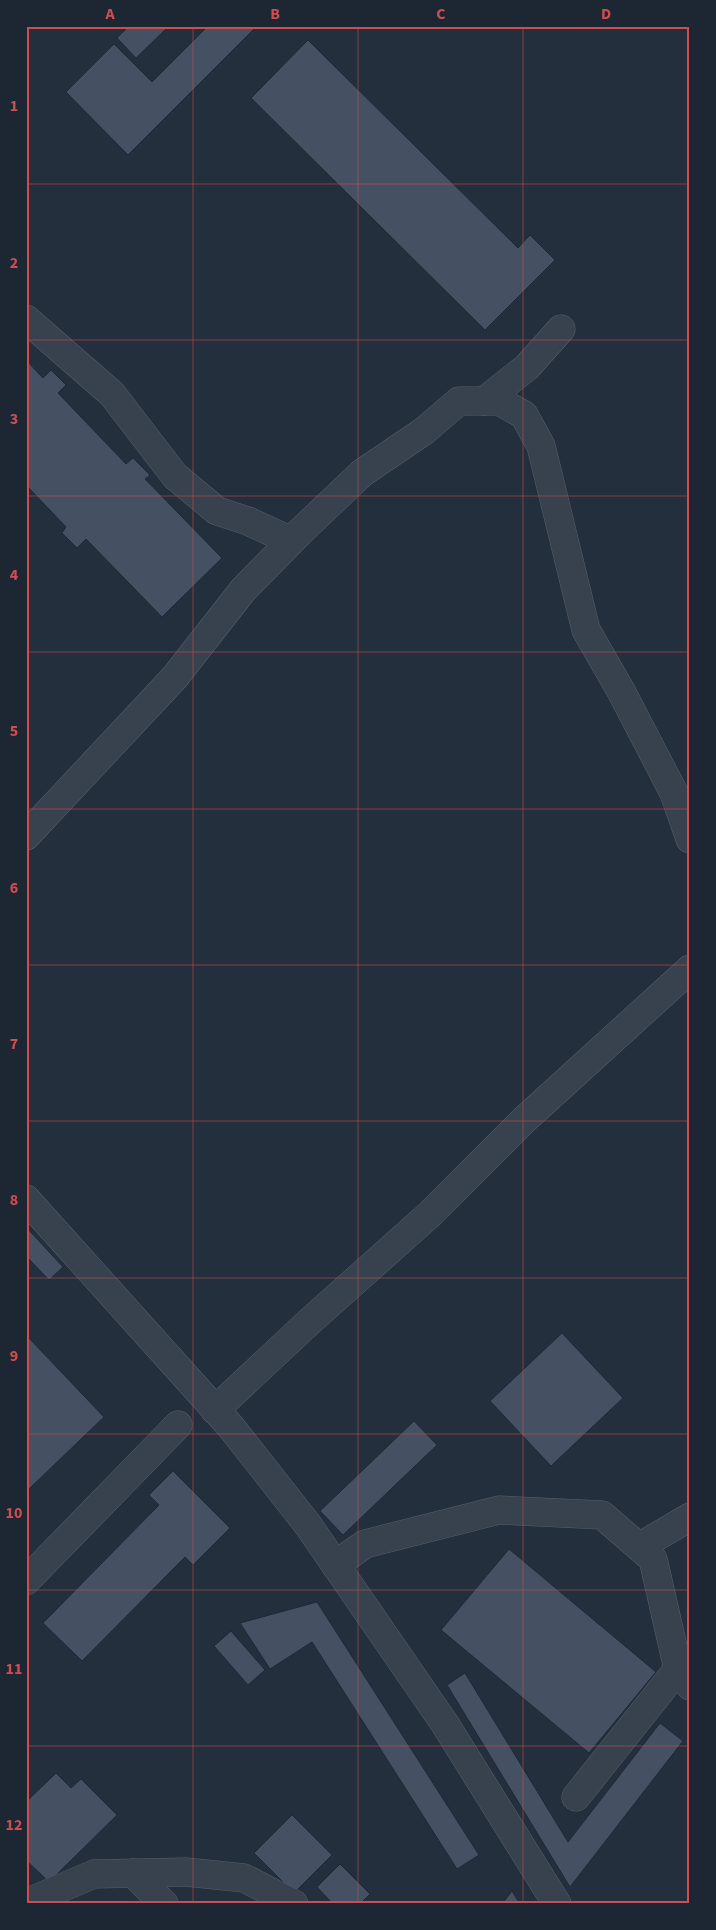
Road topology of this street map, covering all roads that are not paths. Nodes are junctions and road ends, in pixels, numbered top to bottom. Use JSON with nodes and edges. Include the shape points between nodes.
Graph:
{"nodes":[{"id":1,"x":26,"y":318,"type":"edge"},
{"id":2,"x":561,"y":329,"type":"dead end"},
{"id":3,"x":484,"y":401,"type":"junction"},
{"id":4,"x":291,"y":541,"type":"junction"},
{"id":5,"x":26,"y":836,"type":"edge"},
{"id":6,"x":690,"y":839,"type":"edge"},
{"id":7,"x":689,"y":967,"type":"edge"},
{"id":8,"x":26,"y":1199,"type":"edge"},
{"id":9,"x":215,"y":1410,"type":"junction"},
{"id":10,"x":178,"y":1425,"type":"dead end"},
{"id":11,"x":690,"y":1517,"type":"edge"},
{"id":12,"x":639,"y":1547,"type":"junction"},
{"id":13,"x":335,"y":1565,"type":"junction"},
{"id":14,"x":26,"y":1581,"type":"edge"},
{"id":15,"x":684,"y":1677,"type":"edge"},
{"id":16,"x":576,"y":1797,"type":"dead end"},
{"id":17,"x":133,"y":1873,"type":"junction"},
{"id":18,"x":26,"y":1902,"type":"edge"},
{"id":19,"x":164,"y":1904,"type":"edge"},
{"id":20,"x":294,"y":1904,"type":"edge"},
{"id":21,"x":557,"y":1904,"type":"edge"}],
"edges":[{"from":1,"to":4,"type":"street","via":[[112,394],[175,476],[217,511]]},
{"from":2,"to":3,"type":"street","via":[[527,367]]},
{"from":3,"to":4,"type":"street","via":[[459,401],[424,431],[362,473]]},
{"from":3,"to":6,"type":"street","via":[[499,402],[524,416],[541,446],[586,630],[674,793]]},
{"from":4,"to":5,"type":"street","via":[[243,590],[175,677]]},
{"from":7,"to":9,"type":"street","via":[[524,1120],[430,1214]]},
{"from":8,"to":9,"type":"street"},
{"from":9,"to":13,"type":"street","via":[[308,1525]]},
{"from":10,"to":14,"type":"street"},
{"from":11,"to":12,"type":"street"},
{"from":12,"to":13,"type":"street","via":[[602,1515],[499,1510],[365,1544]]},
{"from":12,"to":15,"type":"street","via":[[653,1560]]},
{"from":13,"to":21,"type":"street","via":[[445,1724]]},
{"from":15,"to":16,"type":"street"},
{"from":17,"to":18,"type":"street","via":[[94,1874]]},
{"from":17,"to":19,"type":"street"},
{"from":17,"to":20,"type":"street","via":[[186,1872],[244,1878]]}]}
